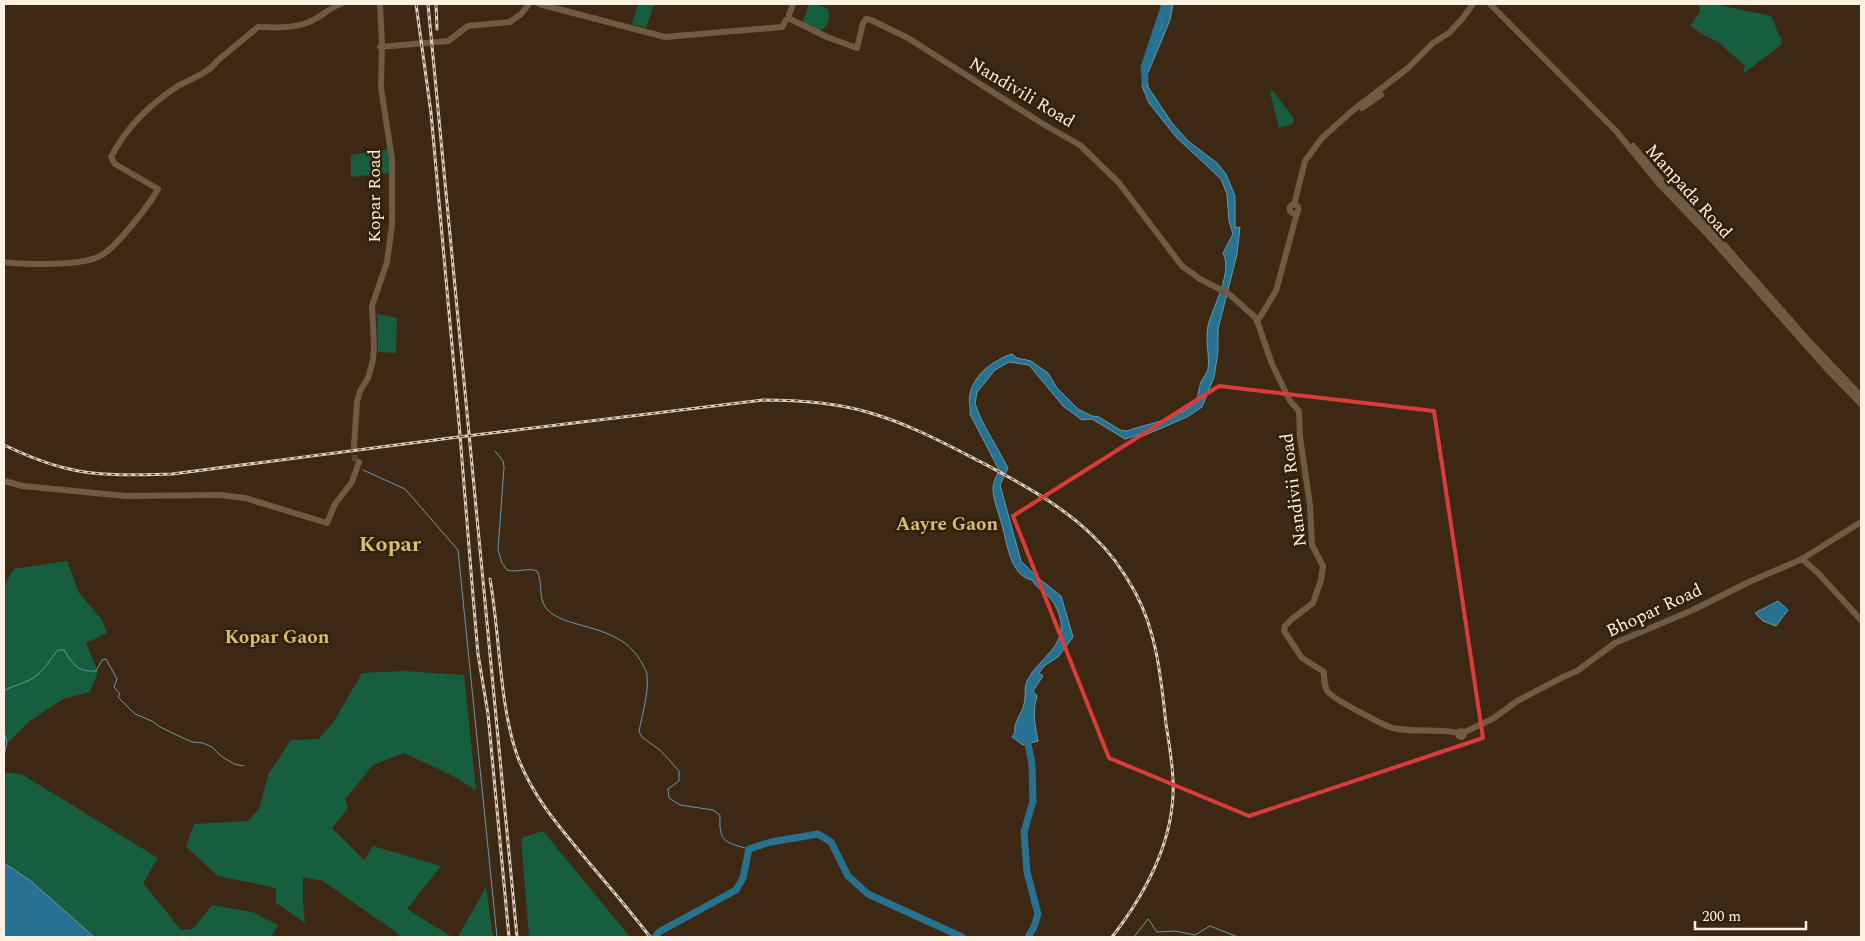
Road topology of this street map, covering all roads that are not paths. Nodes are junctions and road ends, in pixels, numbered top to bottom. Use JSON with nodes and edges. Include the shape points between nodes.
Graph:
{"nodes":[{"id":1,"x":341,"y":4,"type":"edge"},
{"id":2,"x":375,"y":4,"type":"edge"},
{"id":3,"x":380,"y":4,"type":"edge"},
{"id":4,"x":528,"y":4,"type":"edge"},
{"id":5,"x":539,"y":4,"type":"edge"},
{"id":6,"x":793,"y":4,"type":"edge"},
{"id":7,"x":1473,"y":4,"type":"edge"},
{"id":8,"x":1490,"y":4,"type":"edge"},
{"id":9,"x":1494,"y":4,"type":"edge"},
{"id":10,"x":1503,"y":15,"type":"junction"},
{"id":11,"x":788,"y":18,"type":"junction"},
{"id":12,"x":383,"y":47,"type":"junction"},
{"id":13,"x":1638,"y":155,"type":"junction"},
{"id":14,"x":4,"y":262,"type":"edge"},
{"id":15,"x":1217,"y":288,"type":"joint"},
{"id":16,"x":1256,"y":320,"type":"junction"},
{"id":17,"x":1861,"y":396,"type":"edge"},
{"id":18,"x":1861,"y":404,"type":"edge"},
{"id":19,"x":355,"y":445,"type":"tunnel mouth"},
{"id":20,"x":357,"y":463,"type":"tunnel mouth"},
{"id":21,"x":4,"y":481,"type":"edge"},
{"id":22,"x":1861,"y":522,"type":"edge"},
{"id":23,"x":1802,"y":559,"type":"junction"},
{"id":24,"x":1861,"y":620,"type":"edge"},
{"id":25,"x":1461,"y":733,"type":"joint"}],
"edges":[{"from":1,"to":14,"type":"street","via":[[297,26],[260,27],[213,67],[154,102],[111,156],[114,164],[158,188],[150,203],[107,252],[77,262]]},
{"from":2,"to":12,"type":"street","name":"Kopar Road","via":[[378,44]]},
{"from":3,"to":12,"type":"street"},
{"from":4,"to":12,"type":"street","via":[[520,16],[507,22],[468,26],[448,42]]},
{"from":5,"to":11,"type":"street","via":[[665,37],[772,29],[782,27]]},
{"from":6,"to":11,"type":"street"},
{"from":7,"to":16,"type":"street","via":[[1455,27],[1338,122],[1308,154],[1272,291]]},
{"from":8,"to":10,"type":"street","name":"Manpada Road"},
{"from":9,"to":10,"type":"street","name":"Manpada Road"},
{"from":10,"to":13,"type":"street","name":"Manpada Road"},
{"from":11,"to":15,"type":"street","name":"Nandivili Road","via":[[857,48],[863,23],[866,19],[871,20],[908,38],[1076,143],[1118,183],[1182,266]]},
{"from":12,"to":19,"type":"street","name":"Kopar Road","via":[[381,88],[392,159],[392,225],[387,262],[372,306],[373,360],[355,410]]},
{"from":13,"to":17,"type":"street","name":"Manpada Road","via":[[1713,232]]},
{"from":13,"to":18,"type":"street","name":"Manpada Road","via":[[1660,185]]},
{"from":15,"to":16,"type":"street","name":"Nandivii Road","via":[[1229,294]]},
{"from":16,"to":25,"type":"street","name":"Nandivii Road","via":[[1272,364],[1290,401],[1299,411],[1312,545],[1323,566],[1313,603],[1292,619],[1284,631],[1302,658],[1324,672],[1327,690],[1342,702],[1392,728]]},
{"from":20,"to":21,"type":"street","via":[[352,482],[335,504],[327,523],[245,498],[220,495],[126,496],[23,486]]},
{"from":22,"to":23,"type":"street","name":"Bhopar Road"},
{"from":23,"to":24,"type":"street"},
{"from":23,"to":25,"type":"street","name":"Bhopar Road","via":[[1620,641],[1577,671]]}]}
